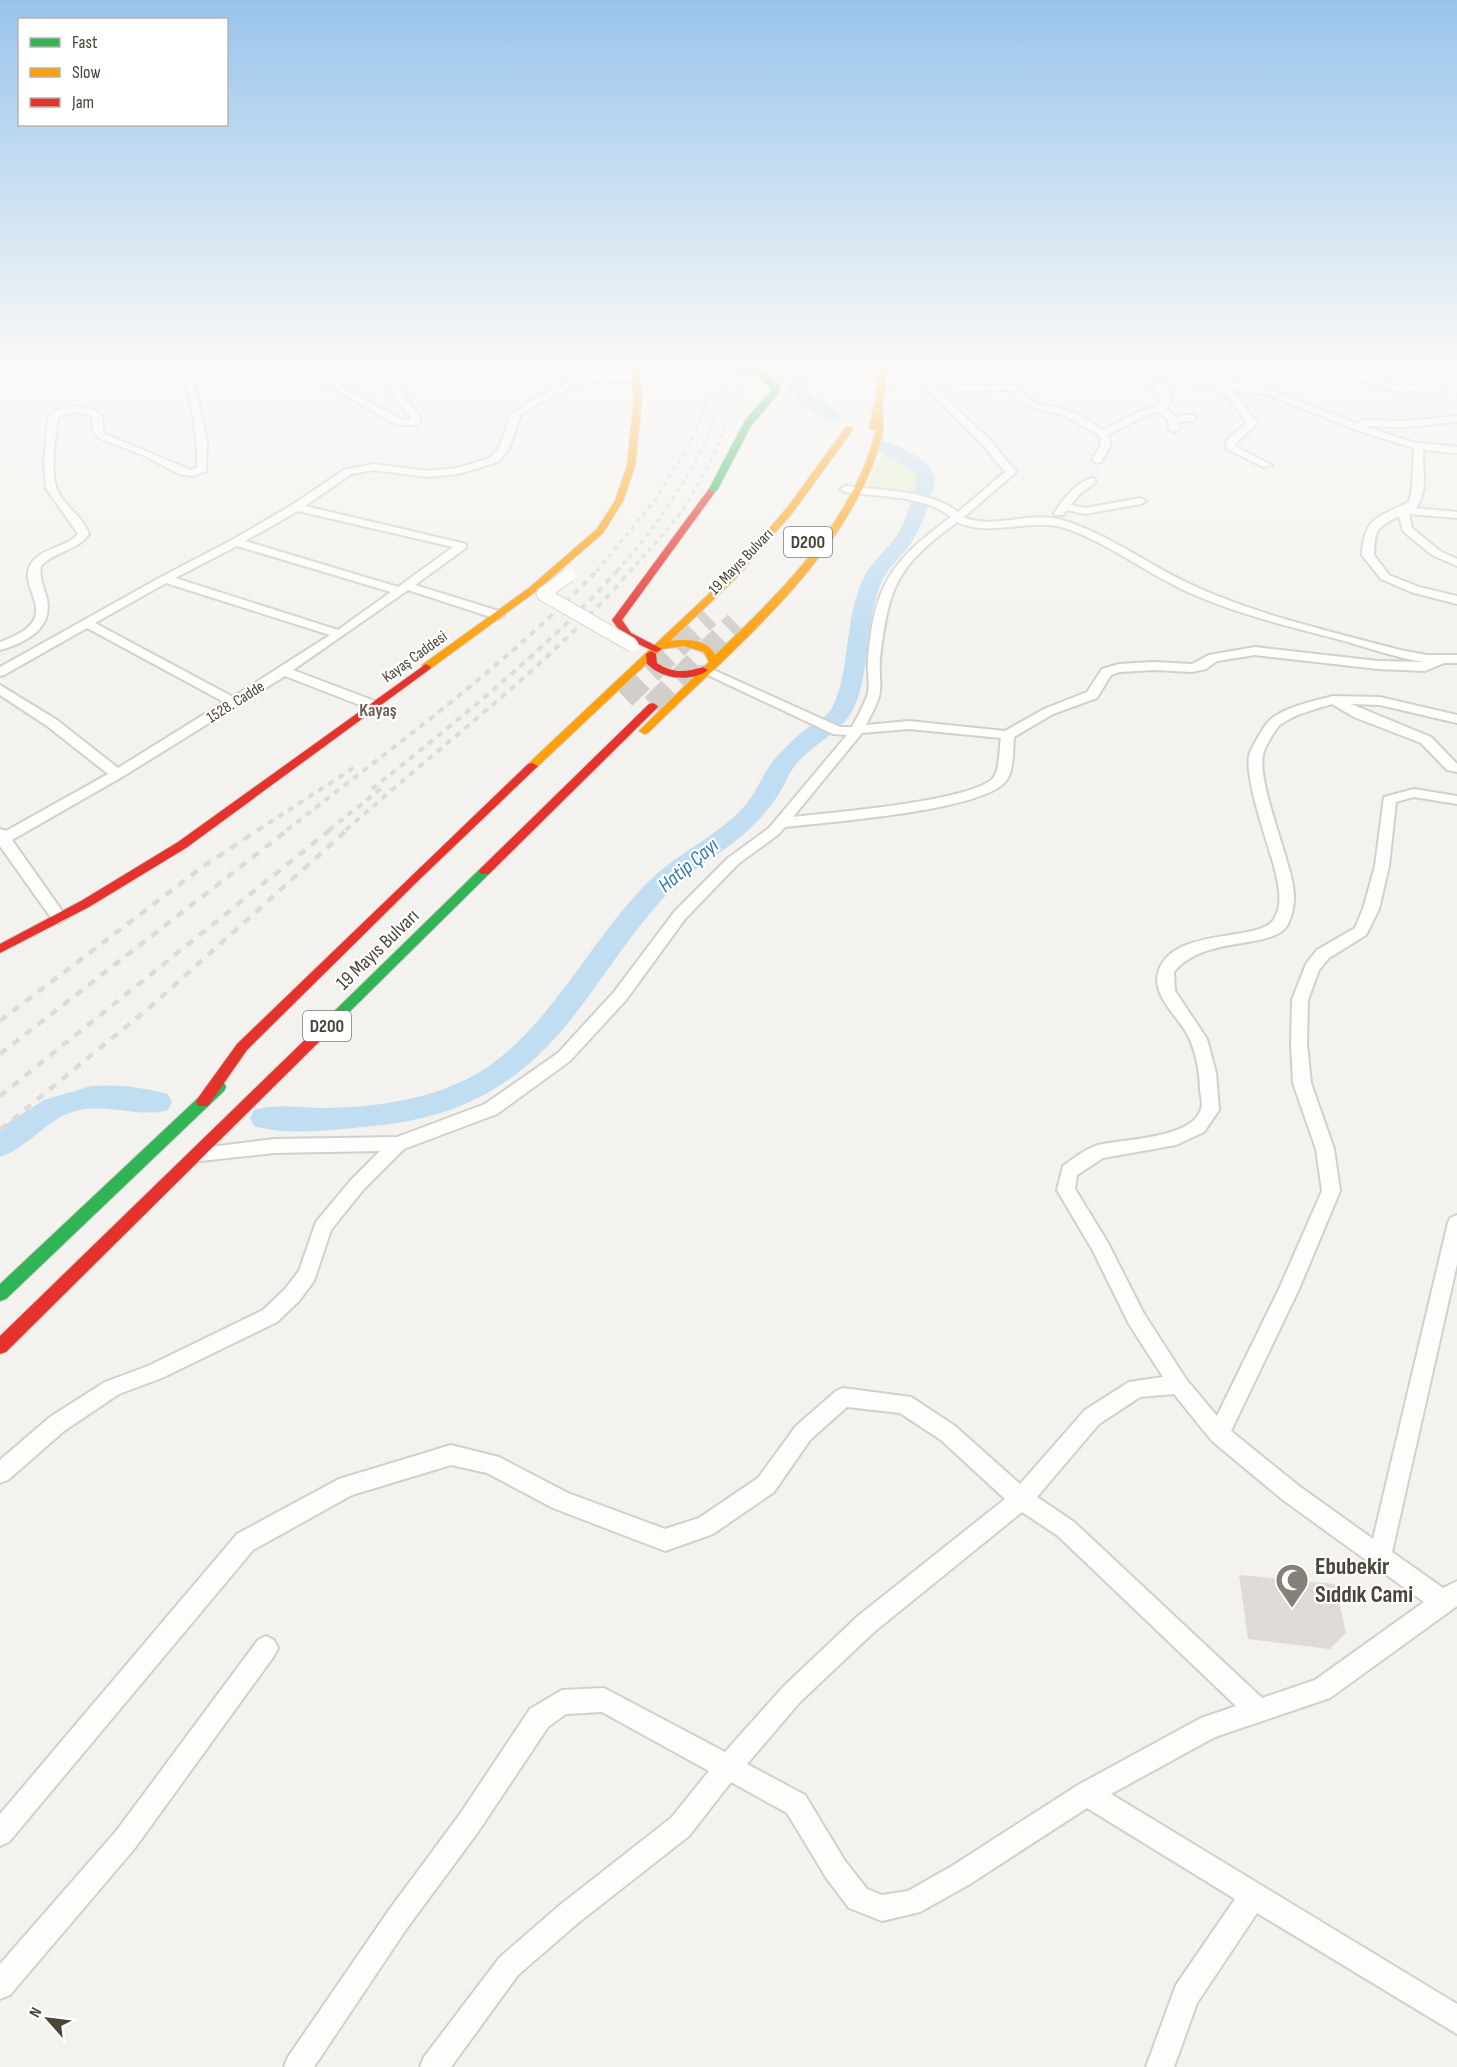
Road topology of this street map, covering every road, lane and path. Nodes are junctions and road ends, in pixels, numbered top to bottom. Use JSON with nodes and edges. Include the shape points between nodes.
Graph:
{"nodes":[{"id":1,"x":52,"y":460,"type":"edge"},
{"id":2,"x":161,"y":460,"type":"edge"},
{"id":3,"x":202,"y":460,"type":"edge"},
{"id":4,"x":492,"y":460,"type":"edge"},
{"id":5,"x":631,"y":460,"type":"edge"},
{"id":6,"x":728,"y":460,"type":"edge"},
{"id":7,"x":826,"y":460,"type":"edge"},
{"id":8,"x":830,"y":460,"type":"edge"},
{"id":9,"x":864,"y":460,"type":"edge"},
{"id":10,"x":1003,"y":460,"type":"edge"},
{"id":11,"x":1257,"y":460,"type":"edge"},
{"id":12,"x":1417,"y":460,"type":"edge"},
{"id":13,"x":1267,"y":465,"type":"dead end"},
{"id":14,"x":1091,"y":481,"type":"dead end"},
{"id":15,"x":851,"y":490,"type":"junction"},
{"id":16,"x":1141,"y":501,"type":"dead end"},
{"id":17,"x":1063,"y":506,"type":"junction"},
{"id":18,"x":296,"y":507,"type":"junction"},
{"id":19,"x":1403,"y":510,"type":"junction"},
{"id":20,"x":1457,"y":515,"type":"edge"},
{"id":21,"x":957,"y":519,"type":"junction"},
{"id":22,"x":1054,"y":521,"type":"junction"},
{"id":23,"x":236,"y":542,"type":"junction"},
{"id":24,"x":1457,"y":563,"type":"edge"},
{"id":25,"x":567,"y":568,"type":"junction"},
{"id":26,"x":165,"y":579,"type":"junction"},
{"id":27,"x":403,"y":588,"type":"junction"},
{"id":28,"x":1457,"y":600,"type":"edge"},
{"id":29,"x":498,"y":615,"type":"junction"},
{"id":30,"x":708,"y":616,"type":"tunnel mouth"},
{"id":31,"x":690,"y":617,"type":"junction"},
{"id":32,"x":86,"y":623,"type":"junction"},
{"id":33,"x":740,"y":627,"type":"junction"},
{"id":34,"x":340,"y":634,"type":"junction"},
{"id":35,"x":0,"y":646,"type":"edge"},
{"id":36,"x":654,"y":648,"type":"junction"},
{"id":37,"x":1457,"y":659,"type":"edge"},
{"id":38,"x":1441,"y":660,"type":"junction"},
{"id":39,"x":708,"y":665,"type":"junction"},
{"id":40,"x":284,"y":670,"type":"junction"},
{"id":41,"x":0,"y":672,"type":"edge"},
{"id":42,"x":660,"y":687,"type":"junction"},
{"id":43,"x":0,"y":688,"type":"edge"},
{"id":44,"x":621,"y":691,"type":"junction"},
{"id":45,"x":1334,"y":699,"type":"junction"},
{"id":46,"x":234,"y":702,"type":"junction"},
{"id":47,"x":375,"y":706,"type":"junction"},
{"id":48,"x":653,"y":706,"type":"tunnel mouth"},
{"id":49,"x":1457,"y":719,"type":"edge"},
{"id":50,"x":847,"y":735,"type":"junction"},
{"id":51,"x":1008,"y":735,"type":"junction"},
{"id":52,"x":1457,"y":768,"type":"edge"},
{"id":53,"x":117,"y":774,"type":"junction"},
{"id":54,"x":529,"y":788,"type":"dead end"},
{"id":55,"x":1457,"y":800,"type":"edge"},
{"id":56,"x":781,"y":823,"type":"junction"},
{"id":57,"x":2,"y":837,"type":"edge"},
{"id":58,"x":59,"y":918,"type":"junction"},
{"id":59,"x":0,"y":949,"type":"edge"},
{"id":60,"x":341,"y":970,"type":"dead end"},
{"id":61,"x":302,"y":1050,"type":"junction"},
{"id":62,"x":203,"y":1102,"type":"junction"},
{"id":63,"x":398,"y":1144,"type":"junction"},
{"id":64,"x":196,"y":1154,"type":"junction"},
{"id":65,"x":1457,"y":1223,"type":"edge"},
{"id":66,"x":0,"y":1294,"type":"edge"},
{"id":67,"x":0,"y":1347,"type":"edge"},
{"id":68,"x":1179,"y":1385,"type":"junction"},
{"id":69,"x":1219,"y":1434,"type":"junction"},
{"id":70,"x":0,"y":1473,"type":"edge"},
{"id":71,"x":1021,"y":1499,"type":"junction"},
{"id":72,"x":1380,"y":1556,"type":"junction"},
{"id":73,"x":1450,"y":1597,"type":"edge"},
{"id":74,"x":266,"y":1648,"type":"dead end"},
{"id":75,"x":1258,"y":1711,"type":"junction"},
{"id":76,"x":728,"y":1767,"type":"junction"},
{"id":77,"x":1087,"y":1794,"type":"junction"},
{"id":78,"x":0,"y":1833,"type":"edge"},
{"id":79,"x":1253,"y":1895,"type":"junction"},
{"id":80,"x":0,"y":1985,"type":"edge"},
{"id":81,"x":1457,"y":2020,"type":"edge"},
{"id":82,"x":298,"y":2067,"type":"edge"},
{"id":83,"x":434,"y":2067,"type":"edge"},
{"id":84,"x":1160,"y":2067,"type":"edge"}],
"edges":[{"from":1,"to":35,"type":"street","via":[[51,487],[84,534],[38,564],[35,570],[42,605],[40,621],[27,635]]},
{"from":2,"to":3,"type":"street","via":[[183,472],[202,469]]},
{"from":4,"to":18,"type":"street","via":[[458,471],[428,474],[359,468]]},
{"from":5,"to":25,"type":"main road","name":"Kayaş Caddesi","via":[[627,483],[606,523]]},
{"from":6,"to":36,"type":"main road","bridge":true,"via":[[714,488],[616,620],[621,631]]},
{"from":7,"to":31,"type":"main road","via":[[771,534]]},
{"from":8,"to":30,"type":"main road","name":"19 Mayıs Bulvarı","number":"D200","via":[[810,505],[783,540]]},
{"from":9,"to":15,"type":"main road"},
{"from":10,"to":21,"type":"street","via":[[1011,472]]},
{"from":11,"to":13,"type":"street"},
{"from":12,"to":19,"type":"street","via":[[1420,488],[1414,504]]},
{"from":14,"to":17,"type":"street"},
{"from":15,"to":21,"type":"street","via":[[944,507]]},
{"from":15,"to":33,"type":"main road","via":[[833,529],[798,576]]},
{"from":16,"to":17,"type":"street","via":[[1085,511]]},
{"from":17,"to":22,"type":"street"},
{"from":18,"to":23,"type":"street"},
{"from":18,"to":27,"type":"street","name":"1528. Cadde","via":[[462,546]]},
{"from":19,"to":20,"type":"street"},
{"from":19,"to":24,"type":"street","via":[[1407,529],[1414,536]]},
{"from":19,"to":28,"type":"street","via":[[1377,523],[1369,533],[1368,555],[1385,577],[1415,590]]},
{"from":21,"to":22,"type":"street","via":[[994,525]]},
{"from":21,"to":50,"type":"street","via":[[920,545],[901,565],[885,595],[874,661],[874,694]]},
{"from":22,"to":38,"type":"street","via":[[1222,604],[1304,630],[1423,660]]},
{"from":23,"to":26,"type":"street"},
{"from":23,"to":27,"type":"street"},
{"from":25,"to":29,"type":"main road","name":"Kayaş Caddesi"},
{"from":25,"to":36,"type":"street","bridge":true,"via":[[540,595],[601,632],[633,645]]},
{"from":26,"to":32,"type":"street"},
{"from":26,"to":34,"type":"street"},
{"from":27,"to":29,"type":"street"},
{"from":27,"to":34,"type":"street","name":"1528. Cadde"},
{"from":29,"to":47,"type":"main road","name":"Kayaş Caddesi"},
{"from":31,"to":33,"type":"main road","via":[[688,622],[696,632],[717,636]]},
{"from":31,"to":36,"type":"main road"},
{"from":32,"to":41,"type":"street"},
{"from":32,"to":46,"type":"street"},
{"from":33,"to":39,"type":"main road"},
{"from":34,"to":40,"type":"street","name":"1528. Cadde"},
{"from":36,"to":39,"type":"main road","via":[[693,643],[708,650]]},
{"from":36,"to":39,"type":"main road","via":[[652,664],[665,673],[685,675]]},
{"from":36,"to":44,"type":"main road"},
{"from":37,"to":38,"type":"street"},
{"from":38,"to":51,"type":"street","via":[[1425,667],[1378,665],[1255,651],[1214,658],[1192,668],[1119,668],[1106,672],[1092,695],[1030,719]]},
{"from":39,"to":42,"type":"main road"},
{"from":39,"to":50,"type":"street"},
{"from":40,"to":46,"type":"street","name":"1528. Cadde"},
{"from":40,"to":47,"type":"street"},
{"from":42,"to":44,"type":"main road"},
{"from":42,"to":61,"type":"main road","via":[[384,987],[342,1024]]},
{"from":43,"to":53,"type":"street"},
{"from":44,"to":54,"type":"main road"},
{"from":44,"to":62,"type":"main road","via":[[450,844],[242,1047]]},
{"from":45,"to":49,"type":"street","via":[[1380,701]]},
{"from":45,"to":52,"type":"street","via":[[1359,714],[1426,740]]},
{"from":45,"to":68,"type":"street","via":[[1274,723],[1256,755],[1257,777],[1285,880],[1288,904],[1280,924],[1259,936],[1199,946],[1177,957],[1166,971],[1167,992],[1199,1039],[1208,1073],[1210,1110],[1198,1127],[1170,1140],[1099,1152],[1069,1171],[1066,1190]]},
{"from":46,"to":53,"type":"street","name":"1528. Cadde"},
{"from":47,"to":58,"type":"main road","name":"Kayaş Caddesi","via":[[182,845]]},
{"from":48,"to":61,"type":"main road","name":"19 Mayıs Bulvarı","number":"D200"},
{"from":50,"to":51,"type":"street","via":[[892,725]]},
{"from":50,"to":56,"type":"street"},
{"from":51,"to":56,"type":"street","via":[[1002,777],[992,787],[924,807]]},
{"from":53,"to":57,"type":"street","name":"1528. Cadde"},
{"from":55,"to":69,"type":"street","via":[[1414,793],[1389,800],[1382,866],[1361,931],[1323,954],[1312,968],[1300,1000],[1302,1083],[1325,1149],[1331,1191]]},
{"from":56,"to":63,"type":"street","via":[[733,861],[680,915],[620,996],[564,1057],[491,1109]]},
{"from":57,"to":58,"type":"street"},
{"from":58,"to":59,"type":"main road","name":"Kayaş Caddesi"},
{"from":60,"to":62,"type":"main road","name":"19 Mayıs Bulvarı","number":"D200"},
{"from":61,"to":64,"type":"main road","name":"19 Mayıs Bulvarı","number":"D200"},
{"from":62,"to":66,"type":"main road","name":"19 Mayıs Bulvarı","number":"D200"},
{"from":63,"to":64,"type":"street","via":[[274,1146]]},
{"from":63,"to":70,"type":"street","via":[[323,1227],[307,1275],[270,1316],[155,1372],[112,1388],[57,1424]]},
{"from":64,"to":67,"type":"main road","name":"19 Mayıs Bulvarı","number":"D200"},
{"from":65,"to":72,"type":"street"},
{"from":68,"to":69,"type":"street"},
{"from":68,"to":71,"type":"street","via":[[1136,1388],[1092,1417]]},
{"from":69,"to":72,"type":"street","via":[[1291,1493]]},
{"from":71,"to":75,"type":"street","via":[[1066,1529]]},
{"from":71,"to":76,"type":"street","via":[[866,1624],[792,1694]]},
{"from":71,"to":78,"type":"street","via":[[948,1433],[904,1404],[843,1397],[803,1433],[766,1485],[705,1527],[665,1540],[561,1501],[491,1464],[451,1455],[347,1486],[245,1542]]},
{"from":72,"to":73,"type":"street"},
{"from":73,"to":75,"type":"street","via":[[1322,1690]]},
{"from":74,"to":80,"type":"street","via":[[126,1839]]},
{"from":75,"to":77,"type":"street","via":[[1210,1727]]},
{"from":76,"to":77,"type":"street","via":[[796,1804],[858,1899],[882,1908],[911,1903]]},
{"from":76,"to":82,"type":"street","via":[[604,1700],[562,1702],[539,1719]]},
{"from":76,"to":83,"type":"street","via":[[680,1827],[508,1966]]},
{"from":77,"to":79,"type":"street"},
{"from":79,"to":81,"type":"street"},
{"from":79,"to":84,"type":"street","via":[[1186,1995]]}]}
